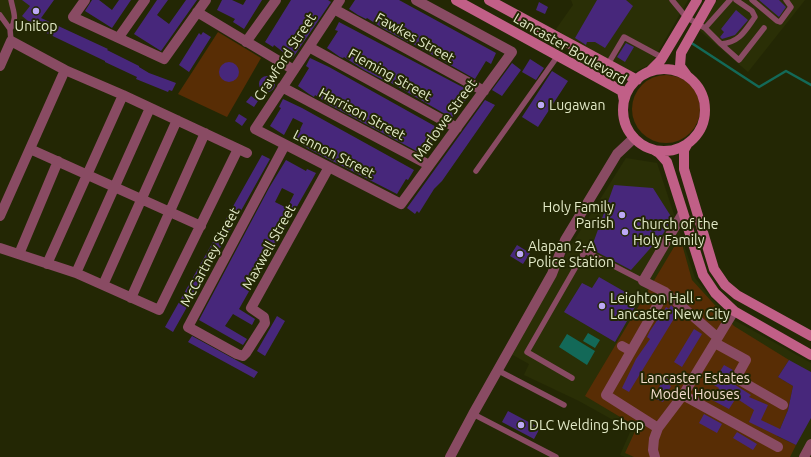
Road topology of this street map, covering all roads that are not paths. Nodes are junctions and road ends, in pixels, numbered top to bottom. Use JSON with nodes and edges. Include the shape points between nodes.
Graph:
{"nodes":[{"id":1,"x":11,"y":0,"type":"edge"},
{"id":2,"x":85,"y":0,"type":"edge"},
{"id":3,"x":145,"y":0,"type":"edge"},
{"id":4,"x":206,"y":0,"type":"edge"},
{"id":5,"x":276,"y":0,"type":"edge"},
{"id":6,"x":340,"y":0,"type":"edge"},
{"id":7,"x":416,"y":0,"type":"edge"},
{"id":8,"x":456,"y":0,"type":"edge"},
{"id":9,"x":672,"y":0,"type":"edge"},
{"id":10,"x":697,"y":0,"type":"edge"},
{"id":11,"x":711,"y":0,"type":"edge"},
{"id":12,"x":730,"y":0,"type":"edge"},
{"id":13,"x":736,"y":0,"type":"edge"},
{"id":14,"x":752,"y":0,"type":"edge"},
{"id":15,"x":786,"y":0,"type":"edge"},
{"id":16,"x":493,"y":1,"type":"edge"},
{"id":17,"x":334,"y":9,"type":"junction"},
{"id":18,"x":197,"y":12,"type":"junction"},
{"id":19,"x":0,"y":15,"type":"edge"},
{"id":20,"x":686,"y":17,"type":"junction"},
{"id":21,"x":701,"y":26,"type":"junction"},
{"id":22,"x":764,"y":28,"type":"dead end"},
{"id":23,"x":10,"y":29,"type":"junction"},
{"id":24,"x":118,"y":37,"type":"junction"},
{"id":25,"x":11,"y":41,"type":"junction"},
{"id":26,"x":246,"y":42,"type":"junction"},
{"id":27,"x":722,"y":44,"type":"junction"},
{"id":28,"x":309,"y":47,"type":"junction"},
{"id":29,"x":557,"y":57,"type":"junction"},
{"id":30,"x":663,"y":58,"type":"junction"},
{"id":31,"x":0,"y":64,"type":"edge"},
{"id":32,"x":608,"y":64,"type":"junction"},
{"id":33,"x":65,"y":70,"type":"junction"},
{"id":34,"x":294,"y":70,"type":"junction"},
{"id":35,"x":648,"y":72,"type":"junction"},
{"id":36,"x":688,"y":77,"type":"junction"},
{"id":37,"x":637,"y":80,"type":"junction"},
{"id":38,"x":282,"y":87,"type":"junction"},
{"id":39,"x":484,"y":91,"type":"junction"},
{"id":40,"x":123,"y":95,"type":"junction"},
{"id":41,"x":624,"y":101,"type":"junction"},
{"id":42,"x":150,"y":108,"type":"junction"},
{"id":43,"x":178,"y":120,"type":"junction"},
{"id":44,"x":457,"y":128,"type":"junction"},
{"id":45,"x":254,"y":129,"type":"joint"},
{"id":46,"x":205,"y":133,"type":"junction"},
{"id":47,"x":634,"y":138,"type":"junction"},
{"id":48,"x":688,"y":143,"type":"junction"},
{"id":49,"x":285,"y":145,"type":"junction"},
{"id":50,"x":30,"y":149,"type":"junction"},
{"id":51,"x":654,"y":150,"type":"junction"},
{"id":52,"x":58,"y":162,"type":"junction"},
{"id":53,"x":429,"y":165,"type":"junction"},
{"id":54,"x":329,"y":167,"type":"junction"},
{"id":55,"x":476,"y":171,"type":"dead end"},
{"id":56,"x":87,"y":175,"type":"junction"},
{"id":57,"x":115,"y":187,"type":"junction"},
{"id":58,"x":142,"y":199,"type":"junction"},
{"id":59,"x":401,"y":204,"type":"joint"},
{"id":60,"x":170,"y":212,"type":"junction"},
{"id":61,"x":683,"y":213,"type":"junction"},
{"id":62,"x":0,"y":216,"type":"edge"},
{"id":63,"x":201,"y":226,"type":"junction"},
{"id":64,"x":0,"y":248,"type":"edge"},
{"id":65,"x":19,"y":254,"type":"junction"},
{"id":66,"x":47,"y":264,"type":"junction"},
{"id":67,"x":76,"y":273,"type":"junction"},
{"id":68,"x":643,"y":281,"type":"junction"},
{"id":69,"x":103,"y":285,"type":"junction"},
{"id":70,"x":665,"y":292,"type":"junction"},
{"id":71,"x":131,"y":298,"type":"junction"},
{"id":72,"x":734,"y":311,"type":"junction"},
{"id":73,"x":811,"y":336,"type":"edge"},
{"id":74,"x":716,"y":340,"type":"junction"},
{"id":75,"x":622,"y":346,"type":"dead end"},
{"id":76,"x":631,"y":351,"type":"junction"},
{"id":77,"x":811,"y":354,"type":"edge"},
{"id":78,"x":243,"y":356,"type":"joint"},
{"id":79,"x":497,"y":370,"type":"junction"},
{"id":80,"x":572,"y":378,"type":"dead end"},
{"id":81,"x":682,"y":394,"type":"junction"},
{"id":82,"x":564,"y":405,"type":"dead end"},
{"id":83,"x":783,"y":405,"type":"dead end"},
{"id":84,"x":473,"y":414,"type":"junction"},
{"id":85,"x":658,"y":428,"type":"junction"},
{"id":86,"x":811,"y":444,"type":"edge"},
{"id":87,"x":778,"y":447,"type":"dead end"},
{"id":88,"x":454,"y":456,"type":"edge"},
{"id":89,"x":556,"y":457,"type":"edge"},
{"id":90,"x":655,"y":457,"type":"edge"},
{"id":91,"x":804,"y":457,"type":"edge"}],
"edges":[{"from":1,"to":23,"type":"lane","via":[[15,23]]},
{"from":2,"to":24,"type":"street","via":[[73,17]]},
{"from":3,"to":24,"type":"street"},
{"from":4,"to":18,"type":"street"},
{"from":5,"to":26,"type":"street"},
{"from":6,"to":17,"type":"street","name":"Crawford Street"},
{"from":7,"to":39,"type":"street","name":"Marlowe Street","via":[[512,52]]},
{"from":8,"to":29,"type":"main road","name":"Lancaster Boulevard"},
{"from":9,"to":20,"type":"lane"},
{"from":10,"to":20,"type":"main road"},
{"from":11,"to":21,"type":"main road"},
{"from":12,"to":21,"type":"lane"},
{"from":13,"to":27,"type":"lane","via":[[752,10],[755,17],[733,43]]},
{"from":14,"to":15,"type":"lane","via":[[780,22],[791,7]]},
{"from":16,"to":32,"type":"main road","name":"Lancaster Boulevard"},
{"from":17,"to":28,"type":"street","name":"Crawford Street"},
{"from":17,"to":39,"type":"street","name":"Fawkes Street"},
{"from":18,"to":24,"type":"street","via":[[164,59]]},
{"from":18,"to":26,"type":"street"},
{"from":19,"to":23,"type":"lane"},
{"from":20,"to":21,"type":"lane"},
{"from":20,"to":30,"type":"main road"},
{"from":21,"to":27,"type":"lane"},
{"from":21,"to":36,"type":"main road","via":[[681,53],[680,66]]},
{"from":22,"to":27,"type":"lane","via":[[739,60]]},
{"from":23,"to":25,"type":"lane"},
{"from":25,"to":31,"type":"street"},
{"from":25,"to":33,"type":"street"},
{"from":26,"to":34,"type":"street"},
{"from":28,"to":34,"type":"street","name":"Crawford Street"},
{"from":28,"to":44,"type":"street","name":"Fleming Street"},
{"from":29,"to":41,"type":"main road","name":"Lancaster Boulevard","via":[[622,92]]},
{"from":29,"to":55,"type":"lane"},
{"from":30,"to":32,"type":"lane","via":[[624,37]]},
{"from":30,"to":35,"type":"main road"},
{"from":32,"to":37,"type":"main road","name":"Lancaster Boulevard"},
{"from":33,"to":40,"type":"street"},
{"from":33,"to":50,"type":"street"},
{"from":34,"to":38,"type":"street","name":"Crawford Street"},
{"from":35,"to":36,"type":"main road","via":[[662,69]]},
{"from":35,"to":37,"type":"main road"},
{"from":36,"to":48,"type":"main road","via":[[700,91],[704,115],[702,126]]},
{"from":37,"to":41,"type":"main road"},
{"from":38,"to":45,"type":"street","name":"Crawford Street"},
{"from":38,"to":53,"type":"street","name":"Harrison Street"},
{"from":39,"to":44,"type":"street","name":"Marlowe Street"},
{"from":40,"to":42,"type":"street"},
{"from":40,"to":56,"type":"street"},
{"from":41,"to":47,"type":"main road","via":[[624,121]]},
{"from":42,"to":43,"type":"street"},
{"from":42,"to":57,"type":"street"},
{"from":43,"to":46,"type":"street"},
{"from":43,"to":58,"type":"street"},
{"from":44,"to":53,"type":"street","name":"Marlowe Street"},
{"from":45,"to":49,"type":"street","name":"Lennon Street"},
{"from":46,"to":60,"type":"street"},
{"from":46,"to":63,"type":"street","via":[[242,151]]},
{"from":47,"to":51,"type":"main road"},
{"from":47,"to":79,"type":"street","via":[[617,154],[565,240],[552,274]]},
{"from":48,"to":51,"type":"main road","via":[[672,150]]},
{"from":48,"to":73,"type":"main road","via":[[684,150],[684,169],[714,269],[737,295]]},
{"from":49,"to":54,"type":"street","name":"Lennon Street"},
{"from":49,"to":78,"type":"street","name":"McCartney Street","via":[[188,327]]},
{"from":50,"to":52,"type":"street"},
{"from":50,"to":62,"type":"street"},
{"from":51,"to":61,"type":"main road","via":[[667,162]]},
{"from":52,"to":56,"type":"street"},
{"from":52,"to":65,"type":"street"},
{"from":53,"to":59,"type":"street","name":"Marlowe Street"},
{"from":54,"to":59,"type":"street","name":"Lennon Street"},
{"from":54,"to":78,"type":"street","name":"Maxwell Street","via":[[251,308],[262,314],[266,320]]},
{"from":56,"to":57,"type":"street"},
{"from":56,"to":66,"type":"street"},
{"from":57,"to":58,"type":"street"},
{"from":57,"to":67,"type":"street"},
{"from":58,"to":60,"type":"street"},
{"from":58,"to":69,"type":"street"},
{"from":60,"to":63,"type":"street"},
{"from":60,"to":71,"type":"street"},
{"from":61,"to":68,"type":"street"},
{"from":61,"to":72,"type":"main road","via":[[703,275],[715,293]]},
{"from":63,"to":71,"type":"street","via":[[159,310]]},
{"from":64,"to":65,"type":"street"},
{"from":65,"to":66,"type":"street"},
{"from":66,"to":67,"type":"street"},
{"from":67,"to":69,"type":"street"},
{"from":68,"to":70,"type":"street"},
{"from":68,"to":80,"type":"lane","via":[[585,251],[527,352]]},
{"from":69,"to":71,"type":"street"},
{"from":70,"to":74,"type":"street"},
{"from":70,"to":76,"type":"street"},
{"from":72,"to":74,"type":"street"},
{"from":72,"to":77,"type":"main road"},
{"from":74,"to":81,"type":"street"},
{"from":74,"to":83,"type":"street","via":[[746,360],[736,378]]},
{"from":75,"to":76,"type":"street"},
{"from":76,"to":85,"type":"street","via":[[602,392]]},
{"from":79,"to":82,"type":"lane"},
{"from":79,"to":84,"type":"street"},
{"from":81,"to":85,"type":"street"},
{"from":81,"to":87,"type":"street"},
{"from":84,"to":88,"type":"street"},
{"from":84,"to":89,"type":"lane"},
{"from":85,"to":90,"type":"street","via":[[654,438]]},
{"from":86,"to":91,"type":"street"}]}
